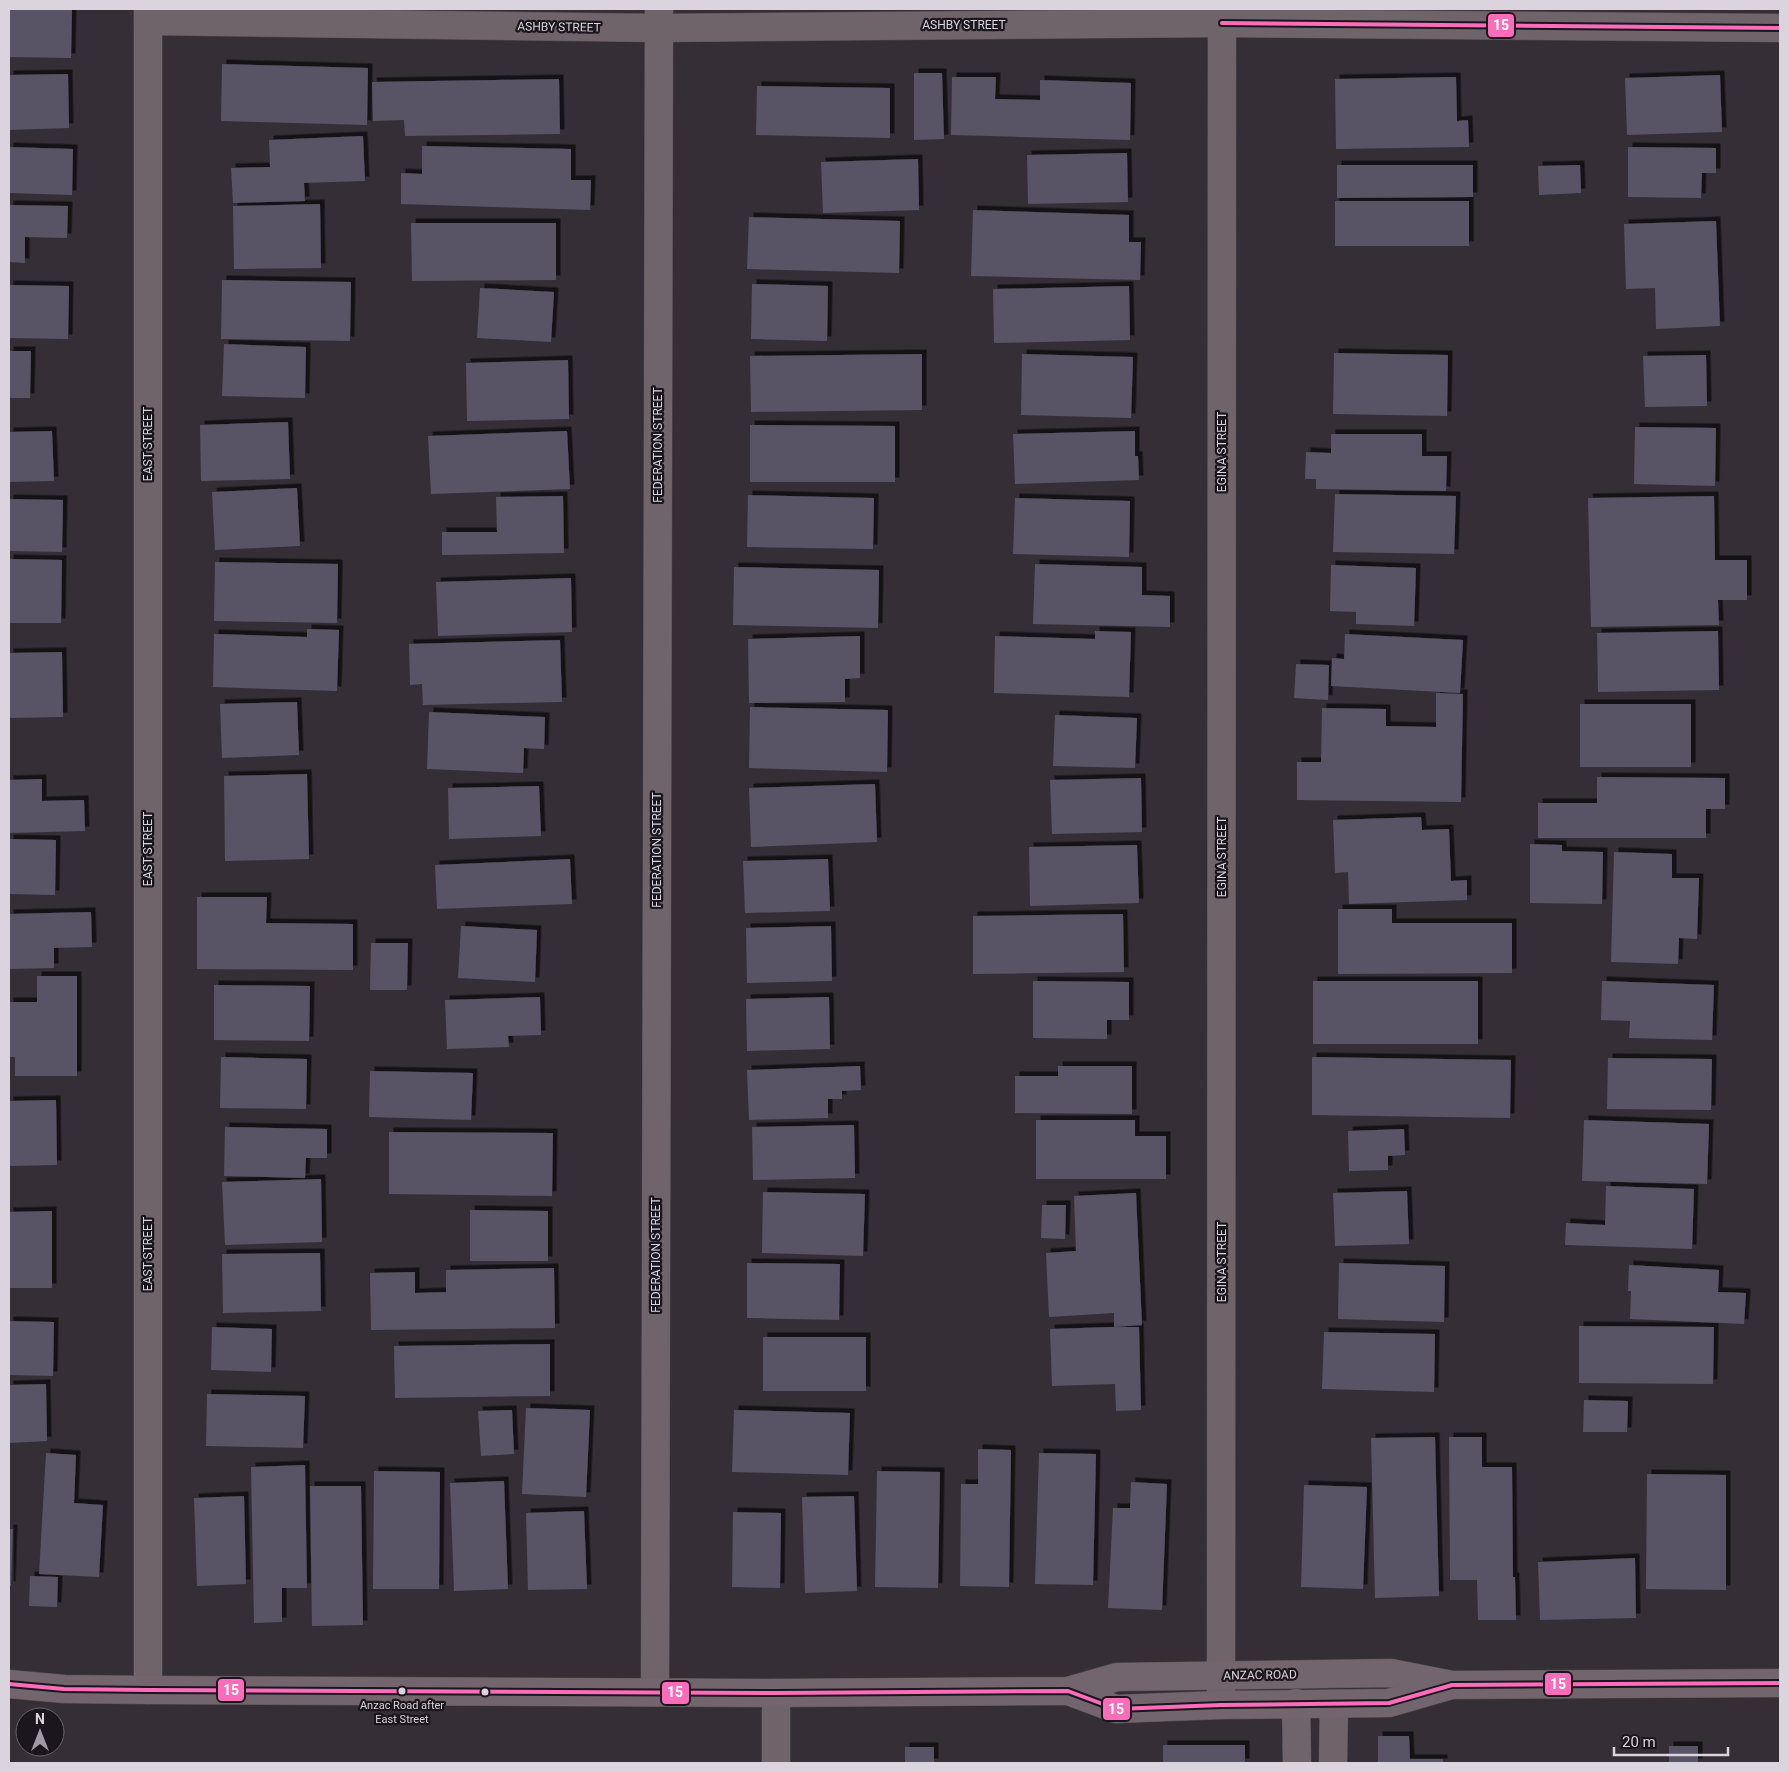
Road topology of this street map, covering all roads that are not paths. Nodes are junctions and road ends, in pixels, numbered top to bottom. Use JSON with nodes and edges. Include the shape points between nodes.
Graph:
{"nodes":[{"id":1,"x":148,"y":15,"type":"edge"},
{"id":2,"x":1222,"y":16,"type":"edge"},
{"id":3,"x":659,"y":18,"type":"edge"},
{"id":4,"x":1780,"y":28,"type":"edge"},
{"id":5,"x":1222,"y":1675,"type":"junction"},
{"id":6,"x":1780,"y":1683,"type":"edge"},
{"id":7,"x":9,"y":1684,"type":"edge"},
{"id":8,"x":1452,"y":1685,"type":"junction"},
{"id":9,"x":148,"y":1690,"type":"junction"},
{"id":10,"x":1068,"y":1691,"type":"junction"},
{"id":11,"x":655,"y":1692,"type":"junction"},
{"id":12,"x":776,"y":1693,"type":"junction"},
{"id":13,"x":1296,"y":1704,"type":"junction"},
{"id":14,"x":1334,"y":1704,"type":"junction"},
{"id":15,"x":1221,"y":1705,"type":"junction"},
{"id":16,"x":776,"y":1763,"type":"edge"},
{"id":17,"x":1297,"y":1763,"type":"edge"},
{"id":18,"x":1333,"y":1763,"type":"edge"}],
"edges":[{"from":1,"to":3,"type":"street","name":"ASHBY STREET"},
{"from":1,"to":9,"type":"street","name":"EAST STREET"},
{"from":2,"to":3,"type":"street","name":"ASHBY STREET"},
{"from":2,"to":4,"type":"street","name":"ASHBY STREET"},
{"from":2,"to":5,"type":"street","name":"EGINA STREET"},
{"from":3,"to":11,"type":"street","name":"FEDERATION STREET"},
{"from":5,"to":8,"type":"main road","name":"ANZAC ROAD","via":[[1391,1673]]},
{"from":5,"to":10,"type":"main road","name":"ANZAC ROAD","via":[[1117,1677]]},
{"from":5,"to":15,"type":"street","name":"EGINA STREET"},
{"from":6,"to":8,"type":"main road","name":"ANZAC ROAD"},
{"from":7,"to":9,"type":"main road","name":"ANZAC ROAD","via":[[64,1689]]},
{"from":8,"to":14,"type":"main road","name":"ANZAC ROAD","via":[[1389,1704]]},
{"from":9,"to":11,"type":"main road","name":"ANZAC ROAD"},
{"from":10,"to":12,"type":"main road","name":"ANZAC ROAD"},
{"from":10,"to":15,"type":"main road","name":"ANZAC ROAD","via":[[1116,1709]]},
{"from":11,"to":12,"type":"main road","name":"ANZAC ROAD"},
{"from":12,"to":16,"type":"street"},
{"from":13,"to":14,"type":"main road","name":"ANZAC ROAD"},
{"from":13,"to":15,"type":"main road","name":"ANZAC ROAD"},
{"from":13,"to":17,"type":"street"},
{"from":14,"to":18,"type":"street"}]}
